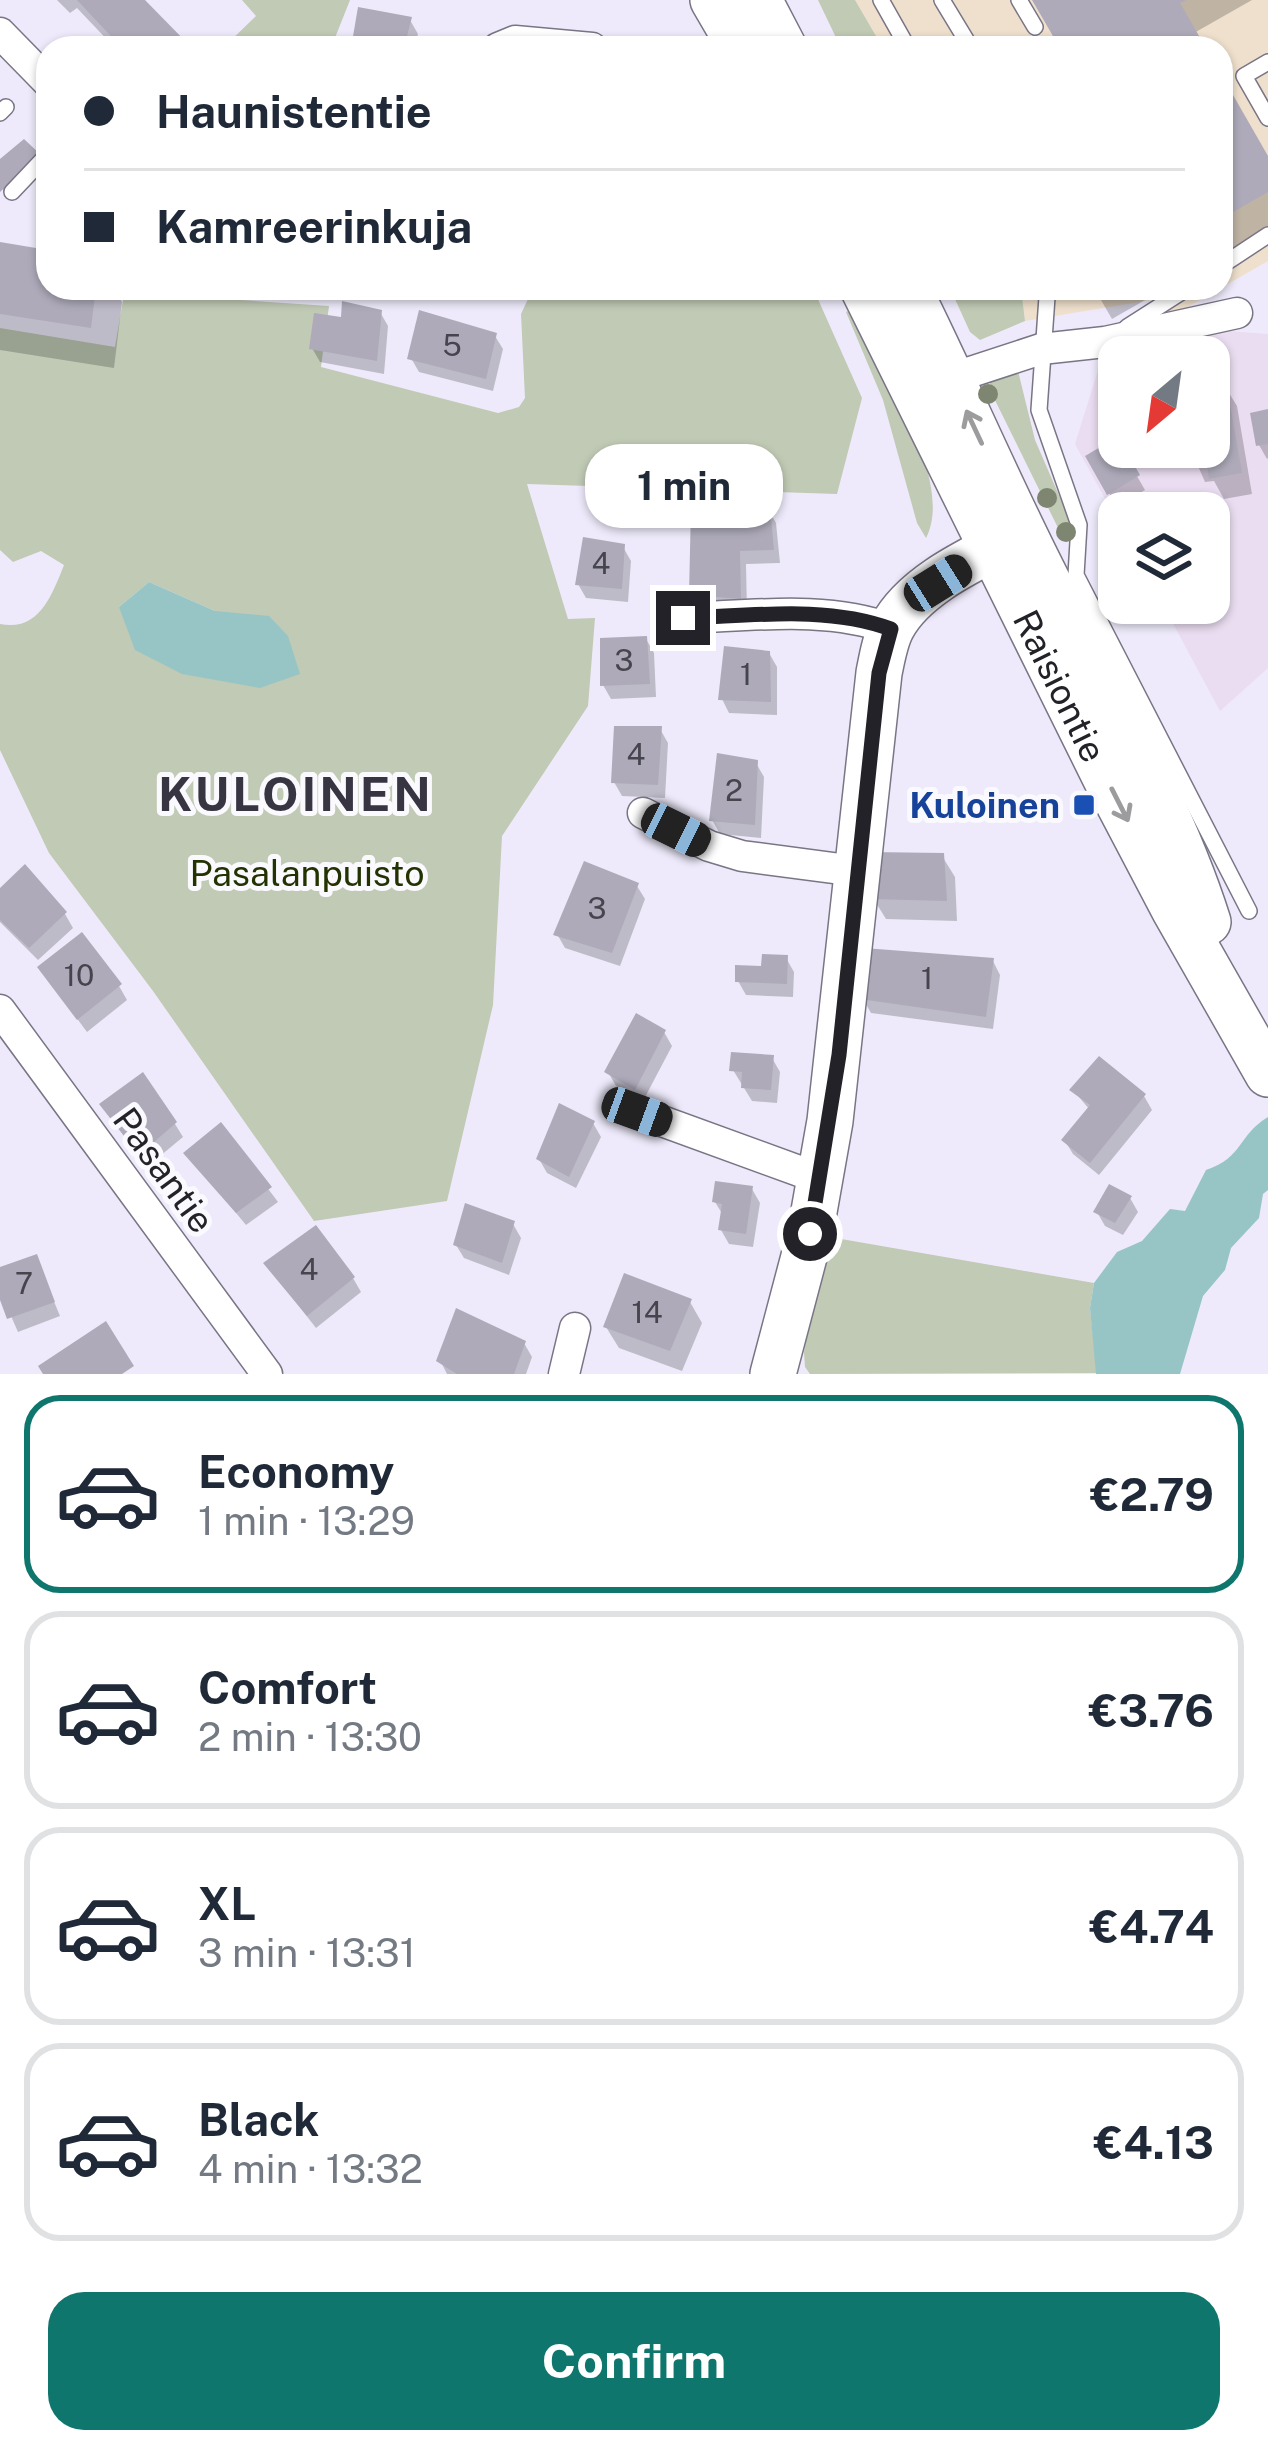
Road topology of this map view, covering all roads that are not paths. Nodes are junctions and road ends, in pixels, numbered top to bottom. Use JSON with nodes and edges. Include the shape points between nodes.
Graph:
{"nodes":[{"id":1,"x":713,"y":0,"type":"edge"},
{"id":2,"x":881,"y":0,"type":"edge"},
{"id":3,"x":942,"y":0,"type":"edge"},
{"id":4,"x":1019,"y":0,"type":"edge"},
{"id":5,"x":1035,"y":27,"type":"dead end"},
{"id":6,"x":0,"y":33,"type":"edge"},
{"id":7,"x":753,"y":36,"type":"edge"},
{"id":8,"x":901,"y":36,"type":"edge"},
{"id":9,"x":964,"y":36,"type":"edge"},
{"id":10,"x":1268,"y":62,"type":"edge"},
{"id":11,"x":36,"y":70,"type":"edge"},
{"id":12,"x":1268,"y":118,"type":"edge"},
{"id":13,"x":36,"y":167,"type":"edge"},
{"id":14,"x":12,"y":192,"type":"dead end"},
{"id":15,"x":1268,"y":235,"type":"edge"},
{"id":16,"x":1233,"y":258,"type":"edge"},
{"id":17,"x":872,"y":300,"type":"edge"},
{"id":18,"x":911,"y":300,"type":"edge"},
{"id":19,"x":1047,"y":300,"type":"edge"},
{"id":20,"x":1169,"y":300,"type":"edge"},
{"id":21,"x":1237,"y":314,"type":"dead end"},
{"id":22,"x":1114,"y":336,"type":"edge"},
{"id":23,"x":1133,"y":336,"type":"edge"},
{"id":24,"x":1098,"y":343,"type":"edge"},
{"id":25,"x":1041,"y":349,"type":"junction"},
{"id":26,"x":932,"y":385,"type":"junction"},
{"id":27,"x":1007,"y":542,"type":"junction"},
{"id":28,"x":683,"y":618,"type":"dead end"},
{"id":29,"x":891,"y":629,"type":"junction"},
{"id":30,"x":643,"y":813,"type":"dead end"},
{"id":31,"x":856,"y":871,"type":"junction"},
{"id":32,"x":1249,"y":911,"type":"dead end"},
{"id":33,"x":0,"y":1010,"type":"edge"},
{"id":34,"x":1268,"y":1074,"type":"edge"},
{"id":35,"x":637,"y":1112,"type":"dead end"},
{"id":36,"x":820,"y":1179,"type":"junction"},
{"id":37,"x":574,"y":1328,"type":"dead end"},
{"id":38,"x":267,"y":1374,"type":"edge"},
{"id":39,"x":564,"y":1374,"type":"edge"},
{"id":40,"x":772,"y":1374,"type":"edge"}],
"edges":[{"from":1,"to":7,"type":"main road"},
{"from":2,"to":8,"type":"lane"},
{"from":3,"to":9,"type":"lane"},
{"from":4,"to":5,"type":"lane"},
{"from":6,"to":11,"type":"street"},
{"from":10,"to":12,"type":"lane","via":[[1244,76]]},
{"from":13,"to":14,"type":"lane"},
{"from":15,"to":16,"type":"lane"},
{"from":17,"to":26,"type":"main road","name":"Raisiontie"},
{"from":18,"to":26,"type":"main road","name":"Raisiontie"},
{"from":19,"to":25,"type":"lane"},
{"from":20,"to":22,"type":"lane"},
{"from":21,"to":23,"type":"street"},
{"from":24,"to":25,"type":"street"},
{"from":25,"to":26,"type":"street"},
{"from":25,"to":32,"type":"lane","via":[[1039,410],[1078,525],[1076,575]]},
{"from":26,"to":27,"type":"main road","name":"Raisiontie"},
{"from":27,"to":29,"type":"main road","via":[[916,599]]},
{"from":27,"to":34,"type":"main road","name":"Raisiontie","via":[[1174,909]]},
{"from":28,"to":29,"type":"street","via":[[809,614]]},
{"from":29,"to":31,"type":"main road"},
{"from":30,"to":31,"type":"street","via":[[742,856]]},
{"from":31,"to":36,"type":"main road"},
{"from":33,"to":38,"type":"street","name":"Pasantie"},
{"from":35,"to":36,"type":"street"},
{"from":36,"to":40,"type":"main road"},
{"from":37,"to":39,"type":"street"}]}
